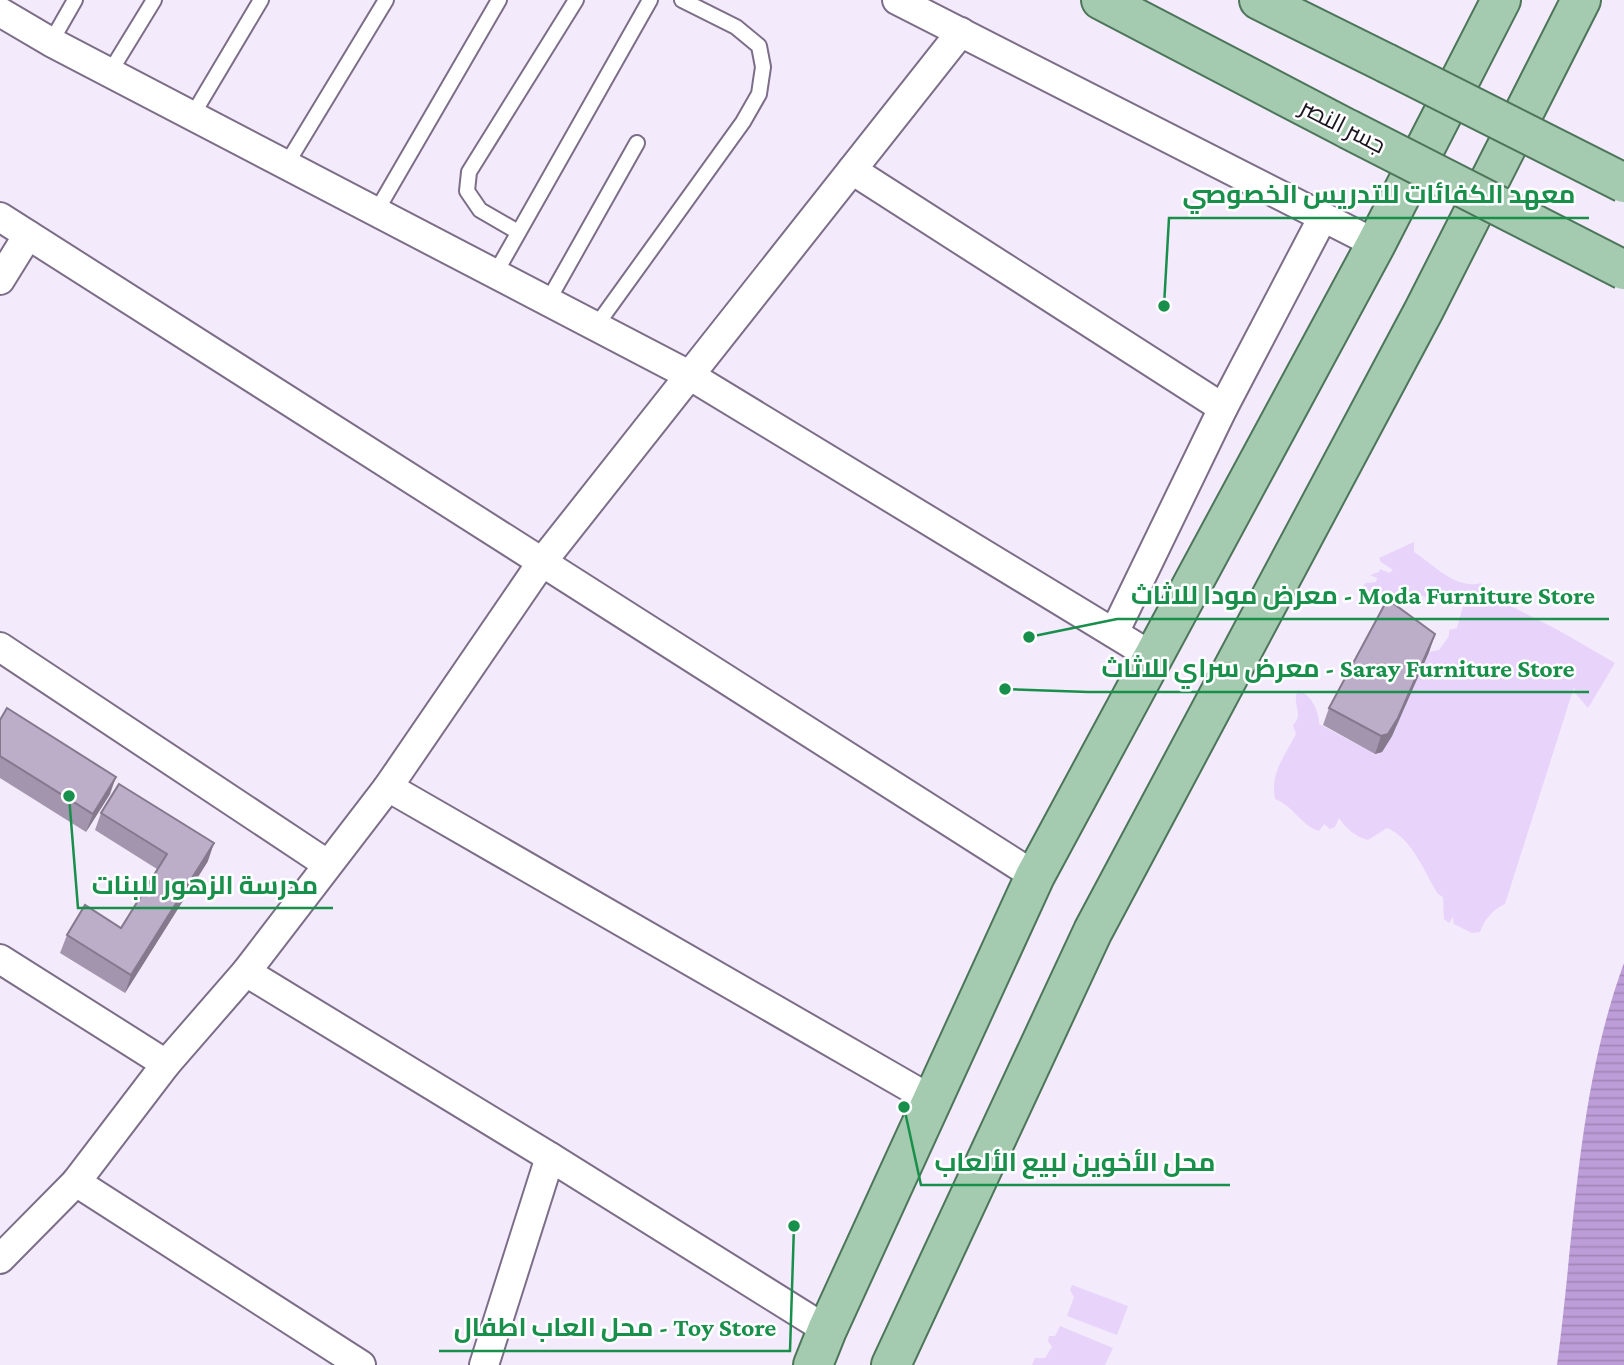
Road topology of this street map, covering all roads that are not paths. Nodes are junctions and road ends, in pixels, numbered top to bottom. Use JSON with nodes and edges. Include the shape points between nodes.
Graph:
{"nodes":[{"id":1,"x":75,"y":0,"type":"edge"},
{"id":2,"x":154,"y":0,"type":"edge"},
{"id":3,"x":261,"y":0,"type":"edge"},
{"id":4,"x":386,"y":0,"type":"edge"},
{"id":5,"x":499,"y":0,"type":"edge"},
{"id":6,"x":576,"y":0,"type":"edge"},
{"id":7,"x":650,"y":0,"type":"edge"},
{"id":8,"x":682,"y":0,"type":"edge"},
{"id":9,"x":897,"y":0,"type":"edge"},
{"id":10,"x":1101,"y":0,"type":"edge"},
{"id":11,"x":1259,"y":0,"type":"edge"},
{"id":12,"x":1501,"y":0,"type":"edge"},
{"id":13,"x":1581,"y":0,"type":"edge"},
{"id":14,"x":0,"y":12,"type":"edge"},
{"id":15,"x":961,"y":32,"type":"junction"},
{"id":16,"x":51,"y":42,"type":"junction"},
{"id":17,"x":110,"y":72,"type":"junction"},
{"id":18,"x":192,"y":116,"type":"junction"},
{"id":19,"x":637,"y":144,"type":"dead end"},
{"id":20,"x":286,"y":165,"type":"junction"},
{"id":21,"x":852,"y":170,"type":"junction"},
{"id":22,"x":1624,"y":183,"type":"edge"},
{"id":23,"x":376,"y":212,"type":"junction"},
{"id":24,"x":0,"y":216,"type":"edge"},
{"id":25,"x":1323,"y":217,"type":"junction"},
{"id":26,"x":518,"y":232,"type":"junction"},
{"id":27,"x":28,"y":235,"type":"junction"},
{"id":28,"x":1376,"y":244,"type":"junction"},
{"id":29,"x":1624,"y":270,"type":"edge"},
{"id":30,"x":495,"y":274,"type":"junction"},
{"id":31,"x":0,"y":280,"type":"edge"},
{"id":32,"x":548,"y":302,"type":"junction"},
{"id":33,"x":596,"y":326,"type":"junction"},
{"id":34,"x":689,"y":375,"type":"junction"},
{"id":35,"x":1223,"y":408,"type":"junction"},
{"id":36,"x":542,"y":562,"type":"junction"},
{"id":37,"x":1114,"y":633,"type":"junction"},
{"id":38,"x":0,"y":648,"type":"edge"},
{"id":39,"x":1153,"y":657,"type":"junction"},
{"id":40,"x":388,"y":788,"type":"junction"},
{"id":41,"x":327,"y":864,"type":"junction"},
{"id":42,"x":1035,"y":876,"type":"junction"},
{"id":43,"x":0,"y":959,"type":"edge"},
{"id":44,"x":246,"y":972,"type":"junction"},
{"id":45,"x":166,"y":1064,"type":"junction"},
{"id":46,"x":932,"y":1100,"type":"junction"},
{"id":47,"x":550,"y":1157,"type":"junction"},
{"id":48,"x":76,"y":1182,"type":"junction"},
{"id":49,"x":0,"y":1259,"type":"edge"},
{"id":50,"x":820,"y":1348,"type":"edge"},
{"id":51,"x":361,"y":1365,"type":"edge"},
{"id":52,"x":484,"y":1365,"type":"edge"},
{"id":53,"x":891,"y":1365,"type":"edge"}],
"edges":[{"from":1,"to":16,"type":"lane"},
{"from":2,"to":17,"type":"lane"},
{"from":3,"to":18,"type":"lane"},
{"from":4,"to":20,"type":"lane"},
{"from":5,"to":23,"type":"lane"},
{"from":6,"to":26,"type":"lane","via":[[468,172],[467,191],[480,210]]},
{"from":7,"to":26,"type":"lane"},
{"from":8,"to":33,"type":"lane","via":[[736,27],[759,46],[763,68],[759,94]]},
{"from":9,"to":15,"type":"street"},
{"from":10,"to":29,"type":"main road","name":"جسر النصر","bridge":true},
{"from":11,"to":22,"type":"main road","bridge":true},
{"from":12,"to":28,"type":"main road"},
{"from":13,"to":53,"type":"main road","via":[[1424,310],[1093,931]]},
{"from":14,"to":16,"type":"street"},
{"from":15,"to":21,"type":"street"},
{"from":15,"to":25,"type":"street"},
{"from":16,"to":17,"type":"street"},
{"from":17,"to":18,"type":"street"},
{"from":18,"to":20,"type":"street"},
{"from":19,"to":32,"type":"lane"},
{"from":20,"to":23,"type":"street"},
{"from":21,"to":34,"type":"street"},
{"from":21,"to":35,"type":"street"},
{"from":23,"to":30,"type":"street"},
{"from":24,"to":27,"type":"street"},
{"from":25,"to":28,"type":"street"},
{"from":25,"to":35,"type":"street"},
{"from":26,"to":30,"type":"lane"},
{"from":27,"to":31,"type":"street"},
{"from":27,"to":36,"type":"street"},
{"from":28,"to":39,"type":"main road"},
{"from":30,"to":32,"type":"street"},
{"from":32,"to":33,"type":"street"},
{"from":33,"to":34,"type":"street"},
{"from":34,"to":36,"type":"street"},
{"from":34,"to":37,"type":"street"},
{"from":35,"to":37,"type":"street"},
{"from":36,"to":40,"type":"street"},
{"from":36,"to":42,"type":"street"},
{"from":37,"to":39,"type":"street"},
{"from":38,"to":41,"type":"street"},
{"from":39,"to":42,"type":"main road"},
{"from":40,"to":41,"type":"street"},
{"from":40,"to":46,"type":"street"},
{"from":41,"to":44,"type":"street"},
{"from":42,"to":46,"type":"main road"},
{"from":43,"to":45,"type":"street"},
{"from":44,"to":45,"type":"street"},
{"from":44,"to":47,"type":"street"},
{"from":45,"to":48,"type":"street"},
{"from":46,"to":50,"type":"main road"},
{"from":47,"to":50,"type":"street"},
{"from":47,"to":52,"type":"street"},
{"from":48,"to":49,"type":"street"},
{"from":48,"to":51,"type":"street"}]}
